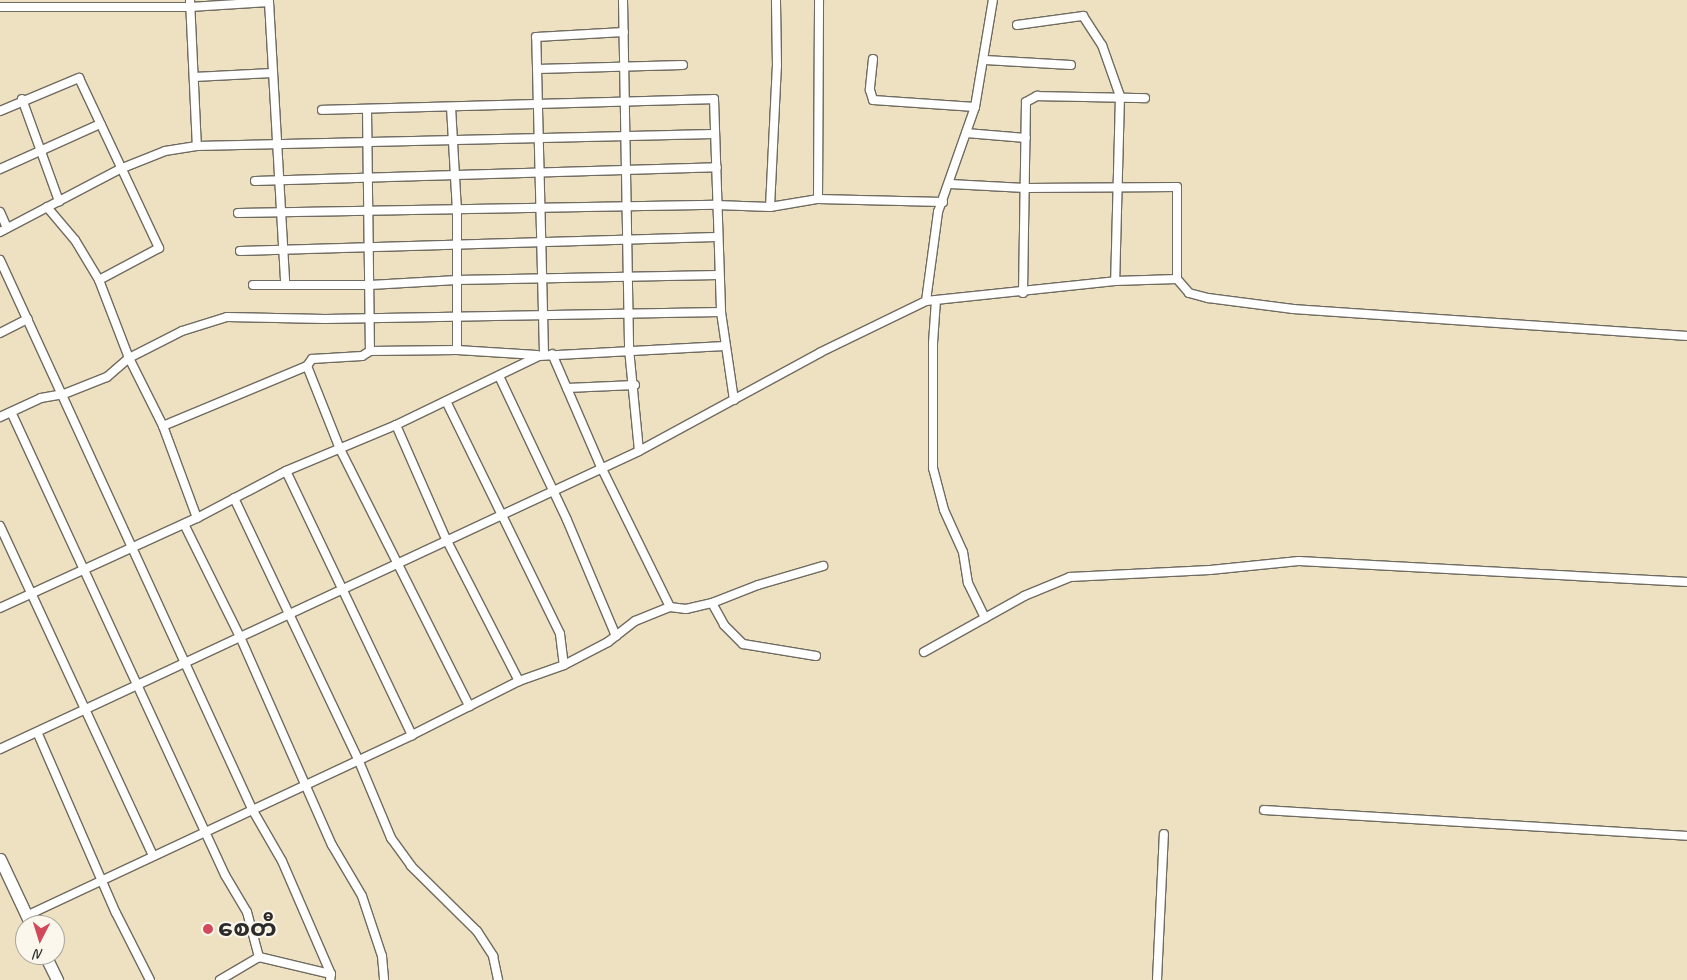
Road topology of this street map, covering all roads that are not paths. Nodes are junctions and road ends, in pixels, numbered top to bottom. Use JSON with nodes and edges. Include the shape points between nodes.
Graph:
{"nodes":[{"id":1,"x":623,"y":0,"type":"edge"},
{"id":2,"x":776,"y":0,"type":"edge"},
{"id":3,"x":819,"y":0,"type":"edge"},
{"id":4,"x":992,"y":0,"type":"edge"},
{"id":5,"x":190,"y":3,"type":"edge"},
{"id":6,"x":0,"y":8,"type":"edge"},
{"id":7,"x":1016,"y":26,"type":"dead end"},
{"id":8,"x":624,"y":32,"type":"junction"},
{"id":9,"x":873,"y":59,"type":"dead end"},
{"id":10,"x":985,"y":60,"type":"junction"},
{"id":11,"x":625,"y":64,"type":"junction"},
{"id":12,"x":683,"y":65,"type":"dead end"},
{"id":13,"x":1071,"y":65,"type":"dead end"},
{"id":14,"x":537,"y":68,"type":"junction"},
{"id":15,"x":272,"y":73,"type":"junction"},
{"id":16,"x":194,"y":77,"type":"junction"},
{"id":17,"x":1120,"y":96,"type":"junction"},
{"id":18,"x":1145,"y":98,"type":"dead end"},
{"id":19,"x":22,"y":99,"type":"junction"},
{"id":20,"x":627,"y":101,"type":"junction"},
{"id":21,"x":539,"y":103,"type":"junction"},
{"id":22,"x":451,"y":107,"type":"junction"},
{"id":23,"x":975,"y":107,"type":"junction"},
{"id":24,"x":366,"y":108,"type":"junction"},
{"id":25,"x":322,"y":110,"type":"dead end"},
{"id":26,"x":0,"y":111,"type":"edge"},
{"id":27,"x":100,"y":124,"type":"junction"},
{"id":28,"x":966,"y":133,"type":"junction"},
{"id":29,"x":714,"y":134,"type":"junction"},
{"id":30,"x":628,"y":136,"type":"junction"},
{"id":31,"x":1026,"y":138,"type":"junction"},
{"id":32,"x":541,"y":139,"type":"junction"},
{"id":33,"x":453,"y":141,"type":"junction"},
{"id":34,"x":368,"y":142,"type":"junction"},
{"id":35,"x":278,"y":143,"type":"junction"},
{"id":36,"x":197,"y":146,"type":"junction"},
{"id":37,"x":41,"y":150,"type":"junction"},
{"id":38,"x":716,"y":167,"type":"junction"},
{"id":39,"x":0,"y":169,"type":"edge"},
{"id":40,"x":120,"y":169,"type":"junction"},
{"id":41,"x":628,"y":171,"type":"junction"},
{"id":42,"x":542,"y":173,"type":"junction"},
{"id":43,"x":455,"y":176,"type":"junction"},
{"id":44,"x":369,"y":178,"type":"junction"},
{"id":45,"x":280,"y":180,"type":"junction"},
{"id":46,"x":255,"y":181,"type":"dead end"},
{"id":47,"x":950,"y":184,"type":"junction"},
{"id":48,"x":1119,"y":187,"type":"junction"},
{"id":49,"x":1025,"y":188,"type":"junction"},
{"id":50,"x":818,"y":199,"type":"junction"},
{"id":51,"x":59,"y":201,"type":"junction"},
{"id":52,"x":943,"y":202,"type":"junction"},
{"id":53,"x":716,"y":205,"type":"junction"},
{"id":54,"x":629,"y":206,"type":"junction"},
{"id":55,"x":47,"y":207,"type":"junction"},
{"id":56,"x":770,"y":207,"type":"junction"},
{"id":57,"x":542,"y":208,"type":"junction"},
{"id":58,"x":457,"y":210,"type":"junction"},
{"id":59,"x":0,"y":212,"type":"edge"},
{"id":60,"x":369,"y":212,"type":"junction"},
{"id":61,"x":238,"y":213,"type":"dead end"},
{"id":62,"x":281,"y":213,"type":"junction"},
{"id":63,"x":4,"y":230,"type":"edge"},
{"id":64,"x":716,"y":237,"type":"junction"},
{"id":65,"x":543,"y":242,"type":"junction"},
{"id":66,"x":630,"y":242,"type":"junction"},
{"id":67,"x":457,"y":246,"type":"junction"},
{"id":68,"x":283,"y":249,"type":"junction"},
{"id":69,"x":370,"y":249,"type":"junction"},
{"id":70,"x":240,"y":251,"type":"dead end"},
{"id":71,"x":0,"y":260,"type":"edge"},
{"id":72,"x":719,"y":275,"type":"junction"},
{"id":73,"x":630,"y":278,"type":"junction"},
{"id":74,"x":1177,"y":279,"type":"junction"},
{"id":75,"x":99,"y":280,"type":"junction"},
{"id":76,"x":458,"y":280,"type":"junction"},
{"id":77,"x":544,"y":280,"type":"junction"},
{"id":78,"x":1115,"y":282,"type":"junction"},
{"id":79,"x":285,"y":283,"type":"junction"},
{"id":80,"x":253,"y":284,"type":"dead end"},
{"id":81,"x":370,"y":286,"type":"junction"},
{"id":82,"x":1023,"y":294,"type":"junction"},
{"id":83,"x":936,"y":300,"type":"junction"},
{"id":84,"x":926,"y":301,"type":"junction"},
{"id":85,"x":721,"y":312,"type":"junction"},
{"id":86,"x":630,"y":313,"type":"junction"},
{"id":87,"x":544,"y":314,"type":"junction"},
{"id":88,"x":457,"y":316,"type":"junction"},
{"id":89,"x":370,"y":318,"type":"junction"},
{"id":90,"x":28,"y":319,"type":"junction"},
{"id":91,"x":0,"y":333,"type":"edge"},
{"id":92,"x":1687,"y":336,"type":"edge"},
{"id":93,"x":725,"y":346,"type":"junction"},
{"id":94,"x":629,"y":349,"type":"junction"},
{"id":95,"x":457,"y":350,"type":"junction"},
{"id":96,"x":370,"y":351,"type":"junction"},
{"id":97,"x":545,"y":354,"type":"junction"},
{"id":98,"x":129,"y":358,"type":"junction"},
{"id":99,"x":307,"y":366,"type":"junction"},
{"id":100,"x":499,"y":376,"type":"junction"},
{"id":101,"x":634,"y":385,"type":"junction"},
{"id":102,"x":567,"y":388,"type":"junction"},
{"id":103,"x":64,"y":394,"type":"junction"},
{"id":104,"x":734,"y":400,"type":"junction"},
{"id":105,"x":446,"y":401,"type":"junction"},
{"id":106,"x":12,"y":414,"type":"junction"},
{"id":107,"x":0,"y":417,"type":"edge"},
{"id":108,"x":396,"y":425,"type":"junction"},
{"id":109,"x":163,"y":426,"type":"junction"},
{"id":110,"x":340,"y":449,"type":"junction"},
{"id":111,"x":639,"y":451,"type":"junction"},
{"id":112,"x":601,"y":467,"type":"junction"},
{"id":113,"x":286,"y":471,"type":"junction"},
{"id":114,"x":551,"y":490,"type":"junction"},
{"id":115,"x":234,"y":498,"type":"junction"},
{"id":116,"x":502,"y":513,"type":"junction"},
{"id":117,"x":197,"y":518,"type":"junction"},
{"id":118,"x":184,"y":524,"type":"junction"},
{"id":119,"x":0,"y":526,"type":"edge"},
{"id":120,"x":446,"y":539,"type":"junction"},
{"id":121,"x":133,"y":546,"type":"junction"},
{"id":122,"x":397,"y":562,"type":"junction"},
{"id":123,"x":823,"y":566,"type":"dead end"},
{"id":124,"x":84,"y":568,"type":"junction"},
{"id":125,"x":1687,"y":582,"type":"edge"},
{"id":126,"x":344,"y":588,"type":"junction"},
{"id":127,"x":32,"y":592,"type":"junction"},
{"id":128,"x":712,"y":603,"type":"junction"},
{"id":129,"x":670,"y":607,"type":"junction"},
{"id":130,"x":0,"y":608,"type":"edge"},
{"id":131,"x":290,"y":617,"type":"junction"},
{"id":132,"x":985,"y":618,"type":"junction"},
{"id":133,"x":616,"y":636,"type":"junction"},
{"id":134,"x":241,"y":639,"type":"junction"},
{"id":135,"x":924,"y":652,"type":"dead end"},
{"id":136,"x":816,"y":656,"type":"dead end"},
{"id":137,"x":188,"y":664,"type":"junction"},
{"id":138,"x":564,"y":665,"type":"junction"},
{"id":139,"x":519,"y":680,"type":"junction"},
{"id":140,"x":136,"y":687,"type":"junction"},
{"id":141,"x":469,"y":706,"type":"junction"},
{"id":142,"x":87,"y":710,"type":"junction"},
{"id":143,"x":38,"y":734,"type":"junction"},
{"id":144,"x":412,"y":735,"type":"junction"},
{"id":145,"x":0,"y":749,"type":"edge"},
{"id":146,"x":358,"y":759,"type":"junction"},
{"id":147,"x":305,"y":785,"type":"junction"},
{"id":148,"x":252,"y":809,"type":"junction"},
{"id":149,"x":1264,"y":810,"type":"dead end"},
{"id":150,"x":205,"y":831,"type":"junction"},
{"id":151,"x":1164,"y":834,"type":"dead end"},
{"id":152,"x":1687,"y":836,"type":"edge"},
{"id":153,"x":153,"y":855,"type":"junction"},
{"id":154,"x":0,"y":859,"type":"edge"},
{"id":155,"x":101,"y":879,"type":"junction"},
{"id":156,"x":26,"y":915,"type":"edge"},
{"id":157,"x":37,"y":915,"type":"edge"},
{"id":158,"x":259,"y":957,"type":"junction"},
{"id":159,"x":50,"y":965,"type":"edge"},
{"id":160,"x":330,"y":977,"type":"edge"},
{"id":161,"x":57,"y":980,"type":"edge"},
{"id":162,"x":150,"y":980,"type":"edge"},
{"id":163,"x":220,"y":980,"type":"edge"},
{"id":164,"x":384,"y":980,"type":"edge"},
{"id":165,"x":498,"y":980,"type":"edge"},
{"id":166,"x":1157,"y":980,"type":"edge"}],
"edges":[{"from":1,"to":8,"type":"street"},
{"from":2,"to":56,"type":"street"},
{"from":3,"to":50,"type":"street"},
{"from":4,"to":10,"type":"street"},
{"from":5,"to":6,"type":"street"},
{"from":5,"to":15,"type":"street","via":[[269,2]]},
{"from":5,"to":16,"type":"street"},
{"from":7,"to":17,"type":"street","via":[[1083,16],[1102,45]]},
{"from":8,"to":11,"type":"street"},
{"from":8,"to":14,"type":"street","via":[[536,37]]},
{"from":9,"to":23,"type":"street","via":[[870,90],[873,100]]},
{"from":10,"to":13,"type":"street"},
{"from":10,"to":23,"type":"street"},
{"from":11,"to":12,"type":"street"},
{"from":11,"to":14,"type":"street"},
{"from":11,"to":20,"type":"street"},
{"from":14,"to":21,"type":"street"},
{"from":15,"to":16,"type":"street"},
{"from":15,"to":35,"type":"street"},
{"from":16,"to":36,"type":"street"},
{"from":17,"to":18,"type":"street"},
{"from":17,"to":31,"type":"street","via":[[1030,98],[1026,102]]},
{"from":17,"to":48,"type":"street"},
{"from":19,"to":26,"type":"street"},
{"from":19,"to":27,"type":"street","via":[[79,78]]},
{"from":19,"to":37,"type":"street"},
{"from":20,"to":21,"type":"street"},
{"from":20,"to":29,"type":"street","via":[[714,99]]},
{"from":20,"to":30,"type":"street"},
{"from":21,"to":22,"type":"street"},
{"from":21,"to":32,"type":"street"},
{"from":22,"to":24,"type":"street"},
{"from":22,"to":33,"type":"street"},
{"from":23,"to":28,"type":"street"},
{"from":24,"to":25,"type":"street"},
{"from":24,"to":34,"type":"street"},
{"from":27,"to":37,"type":"street"},
{"from":27,"to":40,"type":"street"},
{"from":28,"to":31,"type":"street"},
{"from":28,"to":47,"type":"street"},
{"from":29,"to":30,"type":"street"},
{"from":29,"to":38,"type":"street"},
{"from":30,"to":32,"type":"street"},
{"from":30,"to":41,"type":"street"},
{"from":31,"to":49,"type":"street"},
{"from":32,"to":33,"type":"street"},
{"from":32,"to":42,"type":"street"},
{"from":33,"to":34,"type":"street"},
{"from":33,"to":43,"type":"street"},
{"from":34,"to":35,"type":"street"},
{"from":34,"to":44,"type":"street"},
{"from":35,"to":36,"type":"street"},
{"from":35,"to":45,"type":"street"},
{"from":36,"to":40,"type":"street","via":[[165,151]]},
{"from":37,"to":39,"type":"street"},
{"from":37,"to":51,"type":"street"},
{"from":38,"to":41,"type":"street"},
{"from":38,"to":53,"type":"street"},
{"from":40,"to":51,"type":"street"},
{"from":40,"to":75,"type":"street","via":[[160,248]]},
{"from":41,"to":42,"type":"street"},
{"from":41,"to":54,"type":"street"},
{"from":42,"to":43,"type":"street"},
{"from":42,"to":57,"type":"street"},
{"from":43,"to":44,"type":"street"},
{"from":43,"to":58,"type":"street"},
{"from":44,"to":45,"type":"street"},
{"from":44,"to":60,"type":"street"},
{"from":45,"to":46,"type":"street"},
{"from":45,"to":62,"type":"street"},
{"from":47,"to":49,"type":"street"},
{"from":47,"to":52,"type":"street"},
{"from":48,"to":49,"type":"street"},
{"from":48,"to":74,"type":"street","via":[[1176,188]]},
{"from":48,"to":78,"type":"street"},
{"from":49,"to":82,"type":"street"},
{"from":50,"to":52,"type":"street"},
{"from":50,"to":56,"type":"street"},
{"from":51,"to":55,"type":"street"},
{"from":52,"to":84,"type":"street","via":[[938,212]]},
{"from":53,"to":54,"type":"street"},
{"from":53,"to":56,"type":"street"},
{"from":53,"to":64,"type":"street"},
{"from":54,"to":57,"type":"street"},
{"from":54,"to":66,"type":"street"},
{"from":55,"to":63,"type":"street"},
{"from":55,"to":75,"type":"street","via":[[75,240]]},
{"from":57,"to":58,"type":"street"},
{"from":57,"to":65,"type":"street"},
{"from":58,"to":60,"type":"street"},
{"from":58,"to":67,"type":"street"},
{"from":59,"to":63,"type":"street"},
{"from":60,"to":62,"type":"street"},
{"from":60,"to":69,"type":"street"},
{"from":61,"to":62,"type":"street"},
{"from":62,"to":68,"type":"street"},
{"from":64,"to":66,"type":"street"},
{"from":64,"to":72,"type":"street"},
{"from":65,"to":66,"type":"street"},
{"from":65,"to":67,"type":"street"},
{"from":65,"to":77,"type":"street"},
{"from":66,"to":73,"type":"street"},
{"from":67,"to":69,"type":"street"},
{"from":67,"to":76,"type":"street"},
{"from":68,"to":69,"type":"street"},
{"from":68,"to":70,"type":"street"},
{"from":68,"to":79,"type":"street"},
{"from":69,"to":81,"type":"street"},
{"from":71,"to":90,"type":"street"},
{"from":72,"to":73,"type":"street"},
{"from":72,"to":85,"type":"street"},
{"from":73,"to":77,"type":"street"},
{"from":73,"to":86,"type":"street"},
{"from":74,"to":78,"type":"street"},
{"from":74,"to":92,"type":"street","via":[[1189,293],[1208,298],[1293,309]]},
{"from":75,"to":98,"type":"street"},
{"from":76,"to":77,"type":"street"},
{"from":76,"to":81,"type":"street"},
{"from":76,"to":88,"type":"street"},
{"from":77,"to":87,"type":"street"},
{"from":78,"to":82,"type":"street"},
{"from":79,"to":80,"type":"street"},
{"from":79,"to":81,"type":"street"},
{"from":81,"to":89,"type":"street"},
{"from":82,"to":83,"type":"street"},
{"from":83,"to":84,"type":"street"},
{"from":83,"to":132,"type":"street","via":[[933,468],[944,510],[963,552],[968,583]]},
{"from":84,"to":104,"type":"street","via":[[821,352]]},
{"from":85,"to":86,"type":"street"},
{"from":85,"to":93,"type":"street"},
{"from":86,"to":87,"type":"street"},
{"from":86,"to":94,"type":"street"},
{"from":87,"to":88,"type":"street"},
{"from":87,"to":97,"type":"street"},
{"from":88,"to":89,"type":"street"},
{"from":88,"to":95,"type":"street"},
{"from":89,"to":96,"type":"street"},
{"from":89,"to":98,"type":"street","via":[[227,316],[182,331]]},
{"from":90,"to":91,"type":"street"},
{"from":90,"to":103,"type":"street"},
{"from":93,"to":94,"type":"street"},
{"from":93,"to":104,"type":"street"},
{"from":94,"to":97,"type":"street"},
{"from":94,"to":101,"type":"street"},
{"from":95,"to":96,"type":"street"},
{"from":95,"to":97,"type":"street"},
{"from":96,"to":99,"type":"street","via":[[362,356],[312,359]]},
{"from":97,"to":100,"type":"street"},
{"from":97,"to":102,"type":"street"},
{"from":98,"to":103,"type":"street","via":[[107,377]]},
{"from":98,"to":109,"type":"street"},
{"from":99,"to":109,"type":"street"},
{"from":99,"to":110,"type":"street"},
{"from":100,"to":105,"type":"street"},
{"from":100,"to":114,"type":"street"},
{"from":101,"to":102,"type":"street"},
{"from":101,"to":111,"type":"street","via":[[634,424]]},
{"from":102,"to":112,"type":"street"},
{"from":103,"to":106,"type":"street","via":[[41,398]]},
{"from":103,"to":121,"type":"street"},
{"from":104,"to":111,"type":"street"},
{"from":105,"to":108,"type":"street"},
{"from":105,"to":116,"type":"street"},
{"from":106,"to":107,"type":"street"},
{"from":106,"to":124,"type":"street"},
{"from":108,"to":110,"type":"street"},
{"from":108,"to":120,"type":"street"},
{"from":109,"to":117,"type":"street"},
{"from":110,"to":113,"type":"street"},
{"from":110,"to":122,"type":"street"},
{"from":111,"to":112,"type":"street"},
{"from":112,"to":114,"type":"street"},
{"from":112,"to":129,"type":"street"},
{"from":113,"to":115,"type":"street"},
{"from":113,"to":126,"type":"street"},
{"from":114,"to":116,"type":"street"},
{"from":114,"to":133,"type":"street"},
{"from":115,"to":117,"type":"street"},
{"from":115,"to":131,"type":"street"},
{"from":116,"to":120,"type":"street"},
{"from":116,"to":138,"type":"street","via":[[560,634]]},
{"from":117,"to":118,"type":"street"},
{"from":118,"to":121,"type":"street"},
{"from":118,"to":134,"type":"street"},
{"from":119,"to":127,"type":"street"},
{"from":120,"to":122,"type":"street"},
{"from":120,"to":139,"type":"street"},
{"from":121,"to":124,"type":"street"},
{"from":121,"to":137,"type":"street"},
{"from":122,"to":126,"type":"street"},
{"from":122,"to":141,"type":"street"},
{"from":123,"to":128,"type":"street","via":[[758,585]]},
{"from":124,"to":127,"type":"street"},
{"from":124,"to":140,"type":"street"},
{"from":125,"to":132,"type":"street","via":[[1299,560],[1210,570],[1070,577],[1024,596]]},
{"from":126,"to":131,"type":"street"},
{"from":126,"to":144,"type":"street"},
{"from":127,"to":130,"type":"street"},
{"from":127,"to":142,"type":"street"},
{"from":128,"to":129,"type":"street","via":[[686,608]]},
{"from":128,"to":136,"type":"street","via":[[724,625],[744,644]]},
{"from":129,"to":133,"type":"street","via":[[635,621]]},
{"from":131,"to":134,"type":"street"},
{"from":131,"to":146,"type":"street"},
{"from":132,"to":135,"type":"street"},
{"from":133,"to":138,"type":"street"},
{"from":134,"to":137,"type":"street"},
{"from":134,"to":147,"type":"street"},
{"from":137,"to":140,"type":"street"},
{"from":137,"to":148,"type":"street"},
{"from":138,"to":139,"type":"street"},
{"from":139,"to":141,"type":"street"},
{"from":140,"to":142,"type":"street"},
{"from":140,"to":150,"type":"street"},
{"from":141,"to":144,"type":"street"},
{"from":142,"to":143,"type":"street"},
{"from":142,"to":153,"type":"street"},
{"from":143,"to":145,"type":"street"},
{"from":143,"to":155,"type":"street"},
{"from":144,"to":146,"type":"street"},
{"from":146,"to":147,"type":"street"},
{"from":146,"to":165,"type":"street","via":[[391,838],[411,866],[476,931],[492,956]]},
{"from":147,"to":148,"type":"street"},
{"from":147,"to":164,"type":"street","via":[[332,845],[362,896],[382,956]]},
{"from":148,"to":150,"type":"street"},
{"from":148,"to":160,"type":"street","via":[[282,861]]},
{"from":149,"to":152,"type":"street"},
{"from":150,"to":153,"type":"street"},
{"from":150,"to":158,"type":"street","via":[[224,875],[247,912]]},
{"from":151,"to":166,"type":"street"},
{"from":153,"to":155,"type":"street"},
{"from":154,"to":156,"type":"main road"},
{"from":155,"to":157,"type":"street"},
{"from":155,"to":162,"type":"street"},
{"from":158,"to":160,"type":"street"},
{"from":158,"to":163,"type":"street"},
{"from":159,"to":161,"type":"main road"}]}
